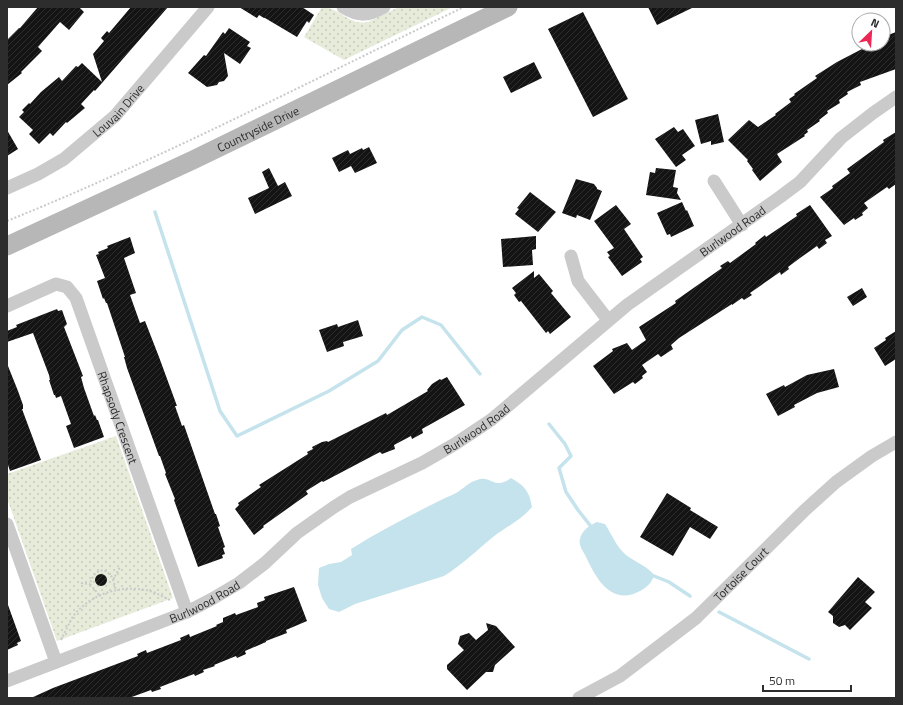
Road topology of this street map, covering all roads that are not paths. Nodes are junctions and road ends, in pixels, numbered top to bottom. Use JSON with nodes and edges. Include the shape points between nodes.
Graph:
{"nodes":[{"id":1,"x":208,"y":7,"type":"edge"},
{"id":2,"x":342,"y":7,"type":"edge"},
{"id":3,"x":384,"y":7,"type":"edge"},
{"id":4,"x":508,"y":7,"type":"edge"},
{"id":5,"x":896,"y":97,"type":"edge"},
{"id":6,"x":714,"y":181,"type":"dead end"},
{"id":7,"x":7,"y":188,"type":"edge"},
{"id":8,"x":742,"y":225,"type":"junction"},
{"id":9,"x":7,"y":246,"type":"edge"},
{"id":10,"x":571,"y":256,"type":"dead end"},
{"id":11,"x":7,"y":306,"type":"edge"},
{"id":12,"x":608,"y":320,"type":"junction"},
{"id":13,"x":896,"y":442,"type":"edge"},
{"id":14,"x":7,"y":524,"type":"edge"},
{"id":15,"x":187,"y":612,"type":"junction"},
{"id":16,"x":56,"y":662,"type":"junction"},
{"id":17,"x":7,"y":681,"type":"edge"},
{"id":18,"x":579,"y":698,"type":"edge"}],
"edges":[{"from":1,"to":7,"type":"street","name":"Louvain Drive","via":[[115,116],[64,159]]},
{"from":2,"to":3,"type":"street","via":[[358,15]]},
{"from":4,"to":9,"type":"main road","name":"Countryside Drive","via":[[193,160]]},
{"from":5,"to":8,"type":"street","name":"Burlwood Road","via":[[840,138],[800,182]]},
{"from":6,"to":8,"type":"street"},
{"from":8,"to":12,"type":"street","name":"Burlwood Road"},
{"from":10,"to":12,"type":"street","via":[[578,281]]},
{"from":11,"to":15,"type":"street","name":"Rhapsody Crescent","via":[[56,284],[67,287],[76,298]]},
{"from":12,"to":15,"type":"street","name":"Burlwood Road","via":[[491,420],[422,463],[334,507],[297,533],[239,583]]},
{"from":13,"to":18,"type":"street","name":"Tortoise Court","via":[[836,482],[696,618],[620,676]]},
{"from":14,"to":16,"type":"street"},
{"from":15,"to":16,"type":"street","name":"Burlwood Road"},
{"from":16,"to":17,"type":"street","name":"Burlwood Road"}]}
